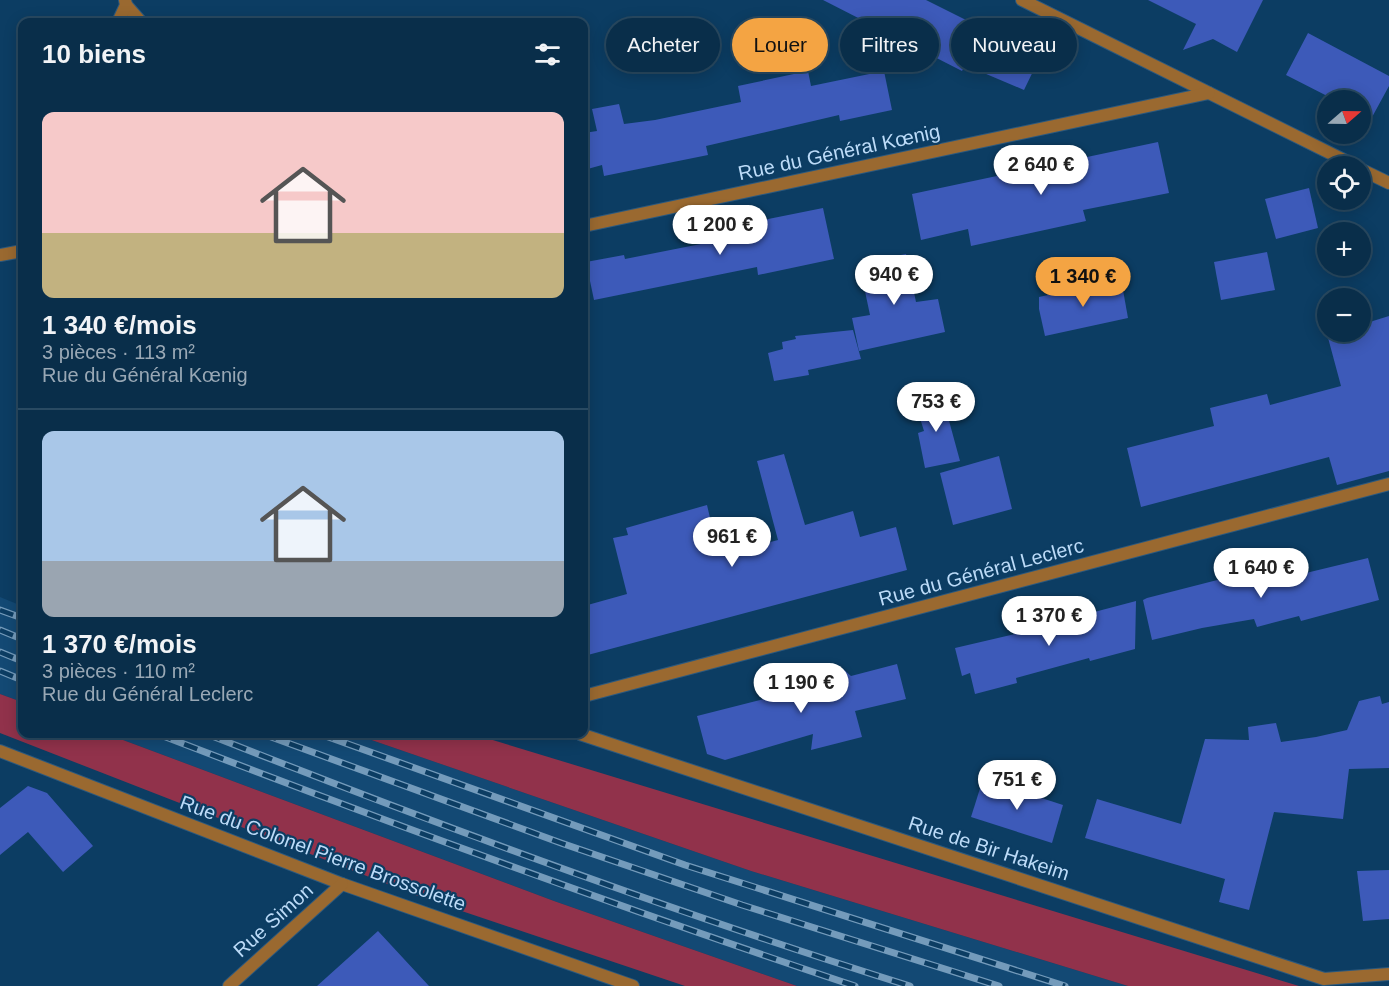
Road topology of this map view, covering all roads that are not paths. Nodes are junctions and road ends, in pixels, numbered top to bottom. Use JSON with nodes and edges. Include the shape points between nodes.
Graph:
{"nodes":[{"id":1,"x":1022,"y":0,"type":"edge"},
{"id":2,"x":125,"y":2,"type":"edge"},
{"id":3,"x":119,"y":18,"type":"edge"},
{"id":4,"x":138,"y":18,"type":"edge"},
{"id":5,"x":1209,"y":93,"type":"junction"},
{"id":6,"x":1336,"y":156,"type":"edge"},
{"id":7,"x":1371,"y":174,"type":"edge"},
{"id":8,"x":1389,"y":183,"type":"edge"},
{"id":9,"x":588,"y":225,"type":"edge"},
{"id":10,"x":18,"y":252,"type":"edge"},
{"id":11,"x":0,"y":255,"type":"edge"},
{"id":12,"x":1389,"y":484,"type":"edge"},
{"id":13,"x":588,"y":695,"type":"edge"},
{"id":14,"x":588,"y":737,"type":"edge"},
{"id":15,"x":0,"y":751,"type":"edge"},
{"id":16,"x":342,"y":884,"type":"junction"},
{"id":17,"x":1389,"y":974,"type":"edge"},
{"id":18,"x":630,"y":985,"type":"edge"},
{"id":19,"x":229,"y":986,"type":"edge"}],
"edges":[{"from":1,"to":5,"type":"street"},
{"from":2,"to":3,"type":"street"},
{"from":2,"to":4,"type":"street"},
{"from":5,"to":6,"type":"street"},
{"from":5,"to":9,"type":"street","name":"Rue du Général Kœnig"},
{"from":7,"to":8,"type":"street"},
{"from":10,"to":11,"type":"street"},
{"from":12,"to":13,"type":"street","name":"Rue du Général Leclerc"},
{"from":14,"to":17,"type":"street","name":"Rue de Bir Hakeim","via":[[1324,979]]},
{"from":15,"to":16,"type":"street","name":"Rue du Colonel Pierre Brossolette"},
{"from":16,"to":18,"type":"street","name":"Rue du Colonel Pierre Brossolette"},
{"from":16,"to":19,"type":"street","name":"Rue Simon"}]}
